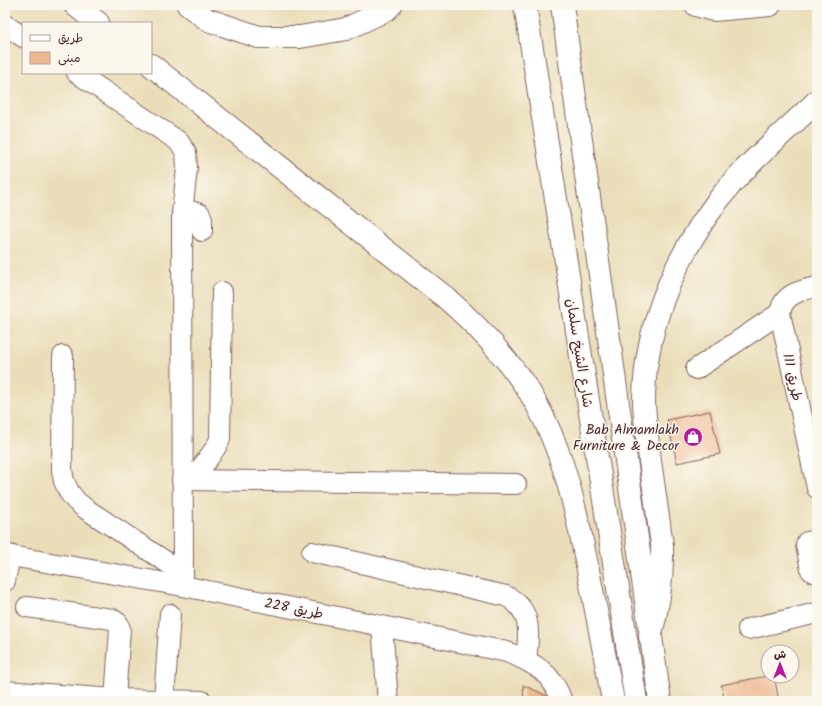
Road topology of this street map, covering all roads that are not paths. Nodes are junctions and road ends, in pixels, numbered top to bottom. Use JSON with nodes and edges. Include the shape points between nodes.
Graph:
{"nodes":[{"id":1,"x":75,"y":5,"type":"edge"},
{"id":2,"x":188,"y":5,"type":"edge"},
{"id":3,"x":391,"y":5,"type":"edge"},
{"id":4,"x":525,"y":5,"type":"edge"},
{"id":5,"x":562,"y":5,"type":"edge"},
{"id":6,"x":696,"y":5,"type":"edge"},
{"id":7,"x":770,"y":5,"type":"edge"},
{"id":8,"x":97,"y":22,"type":"edge"},
{"id":9,"x":5,"y":25,"type":"edge"},
{"id":10,"x":22,"y":36,"type":"edge"},
{"id":11,"x":152,"y":66,"type":"edge"},
{"id":12,"x":78,"y":74,"type":"edge"},
{"id":13,"x":817,"y":101,"type":"edge"},
{"id":14,"x":182,"y":214,"type":"junction"},
{"id":15,"x":202,"y":231,"type":"dead end"},
{"id":16,"x":817,"y":287,"type":"edge"},
{"id":17,"x":222,"y":292,"type":"dead end"},
{"id":18,"x":780,"y":313,"type":"junction"},
{"id":19,"x":63,"y":356,"type":"dead end"},
{"id":20,"x":696,"y":369,"type":"dead end"},
{"id":21,"x":189,"y":480,"type":"junction"},
{"id":22,"x":516,"y":484,"type":"dead end"},
{"id":23,"x":817,"y":488,"type":"edge"},
{"id":24,"x":817,"y":540,"type":"edge"},
{"id":25,"x":312,"y":552,"type":"dead end"},
{"id":26,"x":7,"y":555,"type":"edge"},
{"id":27,"x":817,"y":572,"type":"edge"},
{"id":28,"x":183,"y":580,"type":"junction"},
{"id":29,"x":5,"y":581,"type":"edge"},
{"id":30,"x":27,"y":607,"type":"dead end"},
{"id":31,"x":817,"y":613,"type":"edge"},
{"id":32,"x":170,"y":614,"type":"dead end"},
{"id":33,"x":382,"y":626,"type":"junction"},
{"id":34,"x":748,"y":629,"type":"dead end"},
{"id":35,"x":650,"y":636,"type":"junction"},
{"id":36,"x":526,"y":660,"type":"junction"},
{"id":37,"x":5,"y":691,"type":"edge"},
{"id":38,"x":37,"y":698,"type":"edge"},
{"id":39,"x":115,"y":699,"type":"junction"},
{"id":40,"x":164,"y":700,"type":"junction"},
{"id":41,"x":202,"y":701,"type":"edge"},
{"id":42,"x":388,"y":701,"type":"edge"},
{"id":43,"x":562,"y":701,"type":"edge"},
{"id":44,"x":613,"y":701,"type":"edge"},
{"id":45,"x":636,"y":701,"type":"edge"},
{"id":46,"x":660,"y":701,"type":"edge"}],
"edges":[{"from":1,"to":8,"type":"main road"},
{"from":2,"to":3,"type":"main road","via":[[208,20],[259,37],[300,37],[346,29],[386,10]]},
{"from":4,"to":45,"type":"main road","name":"شارع الشيخ سلمان"},
{"from":5,"to":35,"type":"main road"},
{"from":6,"to":7,"type":"main road","via":[[713,10]]},
{"from":9,"to":10,"type":"street"},
{"from":11,"to":44,"type":"main road","via":[[446,298],[484,333],[516,373],[551,435],[570,489],[582,538]]},
{"from":12,"to":14,"type":"street","via":[[178,141],[186,152],[187,160]]},
{"from":13,"to":35,"type":"main road","via":[[748,166],[706,218],[673,276],[652,333],[646,366],[644,411],[663,564],[659,601]]},
{"from":14,"to":15,"type":"street","via":[[200,214]]},
{"from":14,"to":21,"type":"street"},
{"from":16,"to":18,"type":"street","via":[[790,296],[784,302]]},
{"from":17,"to":21,"type":"street","via":[[220,439],[214,453]]},
{"from":18,"to":20,"type":"street"},
{"from":18,"to":23,"type":"street","name":"طريق 111"},
{"from":19,"to":28,"type":"street","via":[[61,458],[64,481],[69,492],[86,509]]},
{"from":21,"to":22,"type":"street"},
{"from":21,"to":28,"type":"street"},
{"from":24,"to":27,"type":"street","via":[[806,545],[811,570]]},
{"from":25,"to":36,"type":"street","via":[[506,596],[514,600],[525,616],[529,634]]},
{"from":26,"to":28,"type":"street","name":"طريق 228"},
{"from":26,"to":29,"type":"street"},
{"from":28,"to":33,"type":"street","name":"طريق 228"},
{"from":30,"to":39,"type":"street","via":[[112,619],[118,623],[120,629]]},
{"from":31,"to":34,"type":"street"},
{"from":32,"to":40,"type":"street"},
{"from":33,"to":36,"type":"street","name":"طريق 228","via":[[487,647]]},
{"from":33,"to":42,"type":"street"},
{"from":35,"to":46,"type":"main road"},
{"from":36,"to":43,"type":"street","name":"طريق 228","via":[[538,666],[548,676]]},
{"from":37,"to":38,"type":"street"},
{"from":38,"to":39,"type":"street"},
{"from":39,"to":40,"type":"street"},
{"from":40,"to":41,"type":"street"}]}
